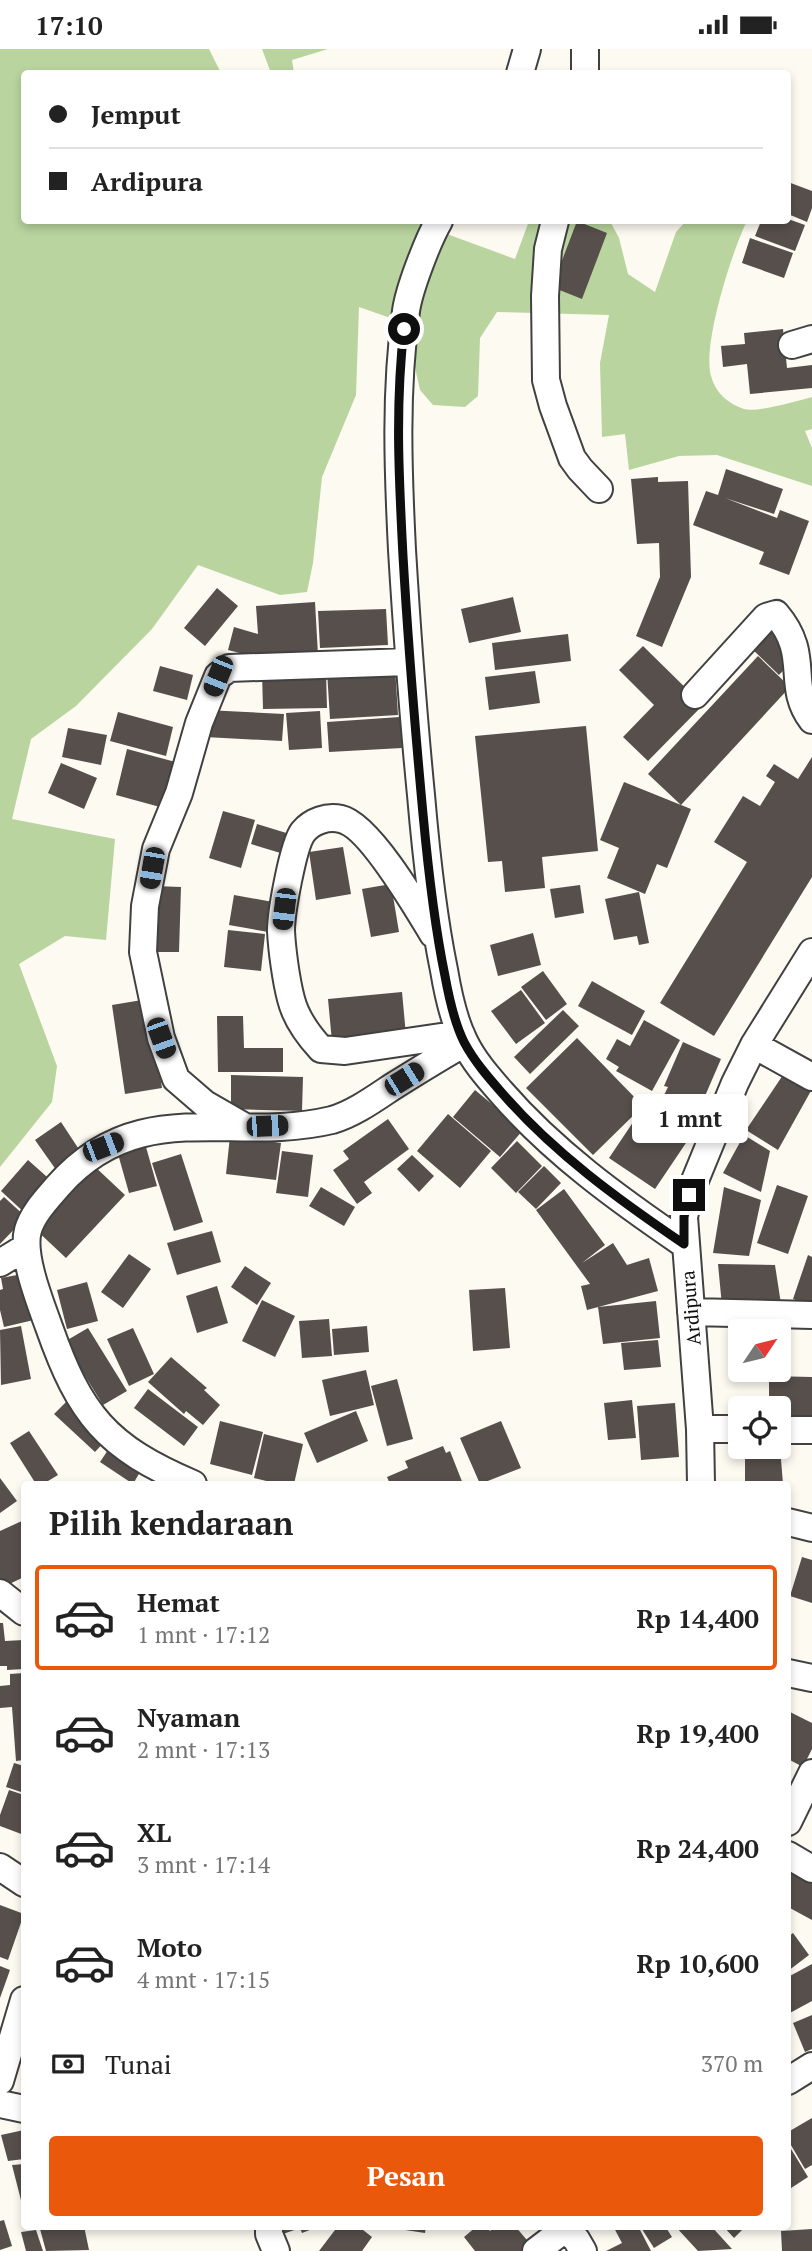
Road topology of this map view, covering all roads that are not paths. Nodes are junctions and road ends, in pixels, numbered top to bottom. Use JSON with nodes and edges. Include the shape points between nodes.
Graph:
{"nodes":[{"id":1,"x":527,"y":49,"type":"edge"},
{"id":2,"x":585,"y":49,"type":"edge"},
{"id":3,"x":521,"y":70,"type":"edge"},
{"id":4,"x":584,"y":70,"type":"edge"},
{"id":5,"x":437,"y":224,"type":"edge"},
{"id":6,"x":554,"y":224,"type":"edge"},
{"id":7,"x":599,"y":489,"type":"dead end"},
{"id":8,"x":409,"y":662,"type":"junction"},
{"id":9,"x":695,"y":695,"type":"dead end"},
{"id":10,"x":812,"y":720,"type":"edge"},
{"id":11,"x":438,"y":941,"type":"junction"},
{"id":12,"x":812,"y":952,"type":"edge"},
{"id":13,"x":463,"y":1039,"type":"junction"},
{"id":14,"x":754,"y":1045,"type":"junction"},
{"id":15,"x":812,"y":1077,"type":"edge"},
{"id":16,"x":246,"y":1127,"type":"junction"},
{"id":17,"x":684,"y":1244,"type":"junction"},
{"id":18,"x":26,"y":1247,"type":"junction"},
{"id":19,"x":0,"y":1263,"type":"edge"},
{"id":20,"x":691,"y":1312,"type":"junction"},
{"id":21,"x":812,"y":1315,"type":"edge"},
{"id":22,"x":700,"y":1429,"type":"junction"},
{"id":23,"x":728,"y":1429,"type":"edge"},
{"id":24,"x":791,"y":1430,"type":"edge"},
{"id":25,"x":812,"y":1430,"type":"edge"},
{"id":26,"x":186,"y":1481,"type":"edge"},
{"id":27,"x":701,"y":1481,"type":"edge"},
{"id":28,"x":791,"y":1523,"type":"edge"},
{"id":29,"x":812,"y":1528,"type":"edge"},
{"id":30,"x":0,"y":1593,"type":"edge"},
{"id":31,"x":21,"y":1610,"type":"edge"},
{"id":32,"x":791,"y":1674,"type":"edge"},
{"id":33,"x":812,"y":1678,"type":"edge"},
{"id":34,"x":812,"y":1773,"type":"edge"},
{"id":35,"x":791,"y":1816,"type":"edge"},
{"id":36,"x":791,"y":1857,"type":"edge"},
{"id":37,"x":0,"y":1867,"type":"edge"},
{"id":38,"x":812,"y":1869,"type":"edge"},
{"id":39,"x":21,"y":1880,"type":"edge"},
{"id":40,"x":21,"y":2010,"type":"edge"},
{"id":41,"x":812,"y":2066,"type":"edge"},
{"id":42,"x":791,"y":2079,"type":"edge"},
{"id":43,"x":0,"y":2081,"type":"edge"},
{"id":44,"x":0,"y":2104,"type":"edge"},
{"id":45,"x":21,"y":2108,"type":"edge"},
{"id":46,"x":270,"y":2230,"type":"edge"},
{"id":47,"x":576,"y":2234,"type":"edge"},
{"id":48,"x":276,"y":2251,"type":"edge"},
{"id":49,"x":536,"y":2251,"type":"edge"}],
"edges":[{"from":1,"to":3,"type":"street"},
{"from":2,"to":4,"type":"street"},
{"from":5,"to":8,"type":"street","via":[[406,307],[399,373],[398,462]]},
{"from":6,"to":7,"type":"street","via":[[545,296],[546,380],[572,458]]},
{"from":8,"to":11,"type":"street"},
{"from":8,"to":16,"type":"street","via":[[229,668],[218,676],[199,723],[156,849],[145,906],[143,952],[161,1038],[176,1079],[205,1104]]},
{"from":9,"to":10,"type":"street","via":[[766,617],[776,614],[798,632],[810,654],[803,703]]},
{"from":11,"to":13,"type":"street"},
{"from":11,"to":13,"type":"street","via":[[399,876],[364,835],[343,819],[325,818],[301,834],[281,930],[291,1000],[306,1033],[321,1049],[345,1051]]},
{"from":12,"to":14,"type":"street","name":"Ardipura"},
{"from":13,"to":16,"type":"street","via":[[336,1119],[309,1125]]},
{"from":13,"to":17,"type":"street","via":[[519,1112],[564,1154],[619,1200]]},
{"from":14,"to":15,"type":"street"},
{"from":14,"to":17,"type":"street","name":"Ardipura","via":[[689,1195]]},
{"from":16,"to":18,"type":"street","via":[[142,1132],[103,1147],[39,1208]]},
{"from":17,"to":20,"type":"street","name":"Ardipura"},
{"from":18,"to":19,"type":"street"},
{"from":18,"to":26,"type":"street","via":[[64,1370],[76,1394],[117,1442],[153,1467]]},
{"from":20,"to":21,"type":"street"},
{"from":20,"to":22,"type":"street","name":"Ardipura"},
{"from":22,"to":23,"type":"street"},
{"from":22,"to":27,"type":"street","name":"Ardipura"},
{"from":24,"to":25,"type":"street"},
{"from":28,"to":29,"type":"street"},
{"from":30,"to":31,"type":"street"},
{"from":32,"to":33,"type":"street"},
{"from":34,"to":35,"type":"street"},
{"from":36,"to":38,"type":"street"},
{"from":37,"to":39,"type":"street"},
{"from":40,"to":43,"type":"street"},
{"from":41,"to":42,"type":"street"},
{"from":44,"to":45,"type":"street"},
{"from":46,"to":48,"type":"street"},
{"from":47,"to":49,"type":"street"}]}
